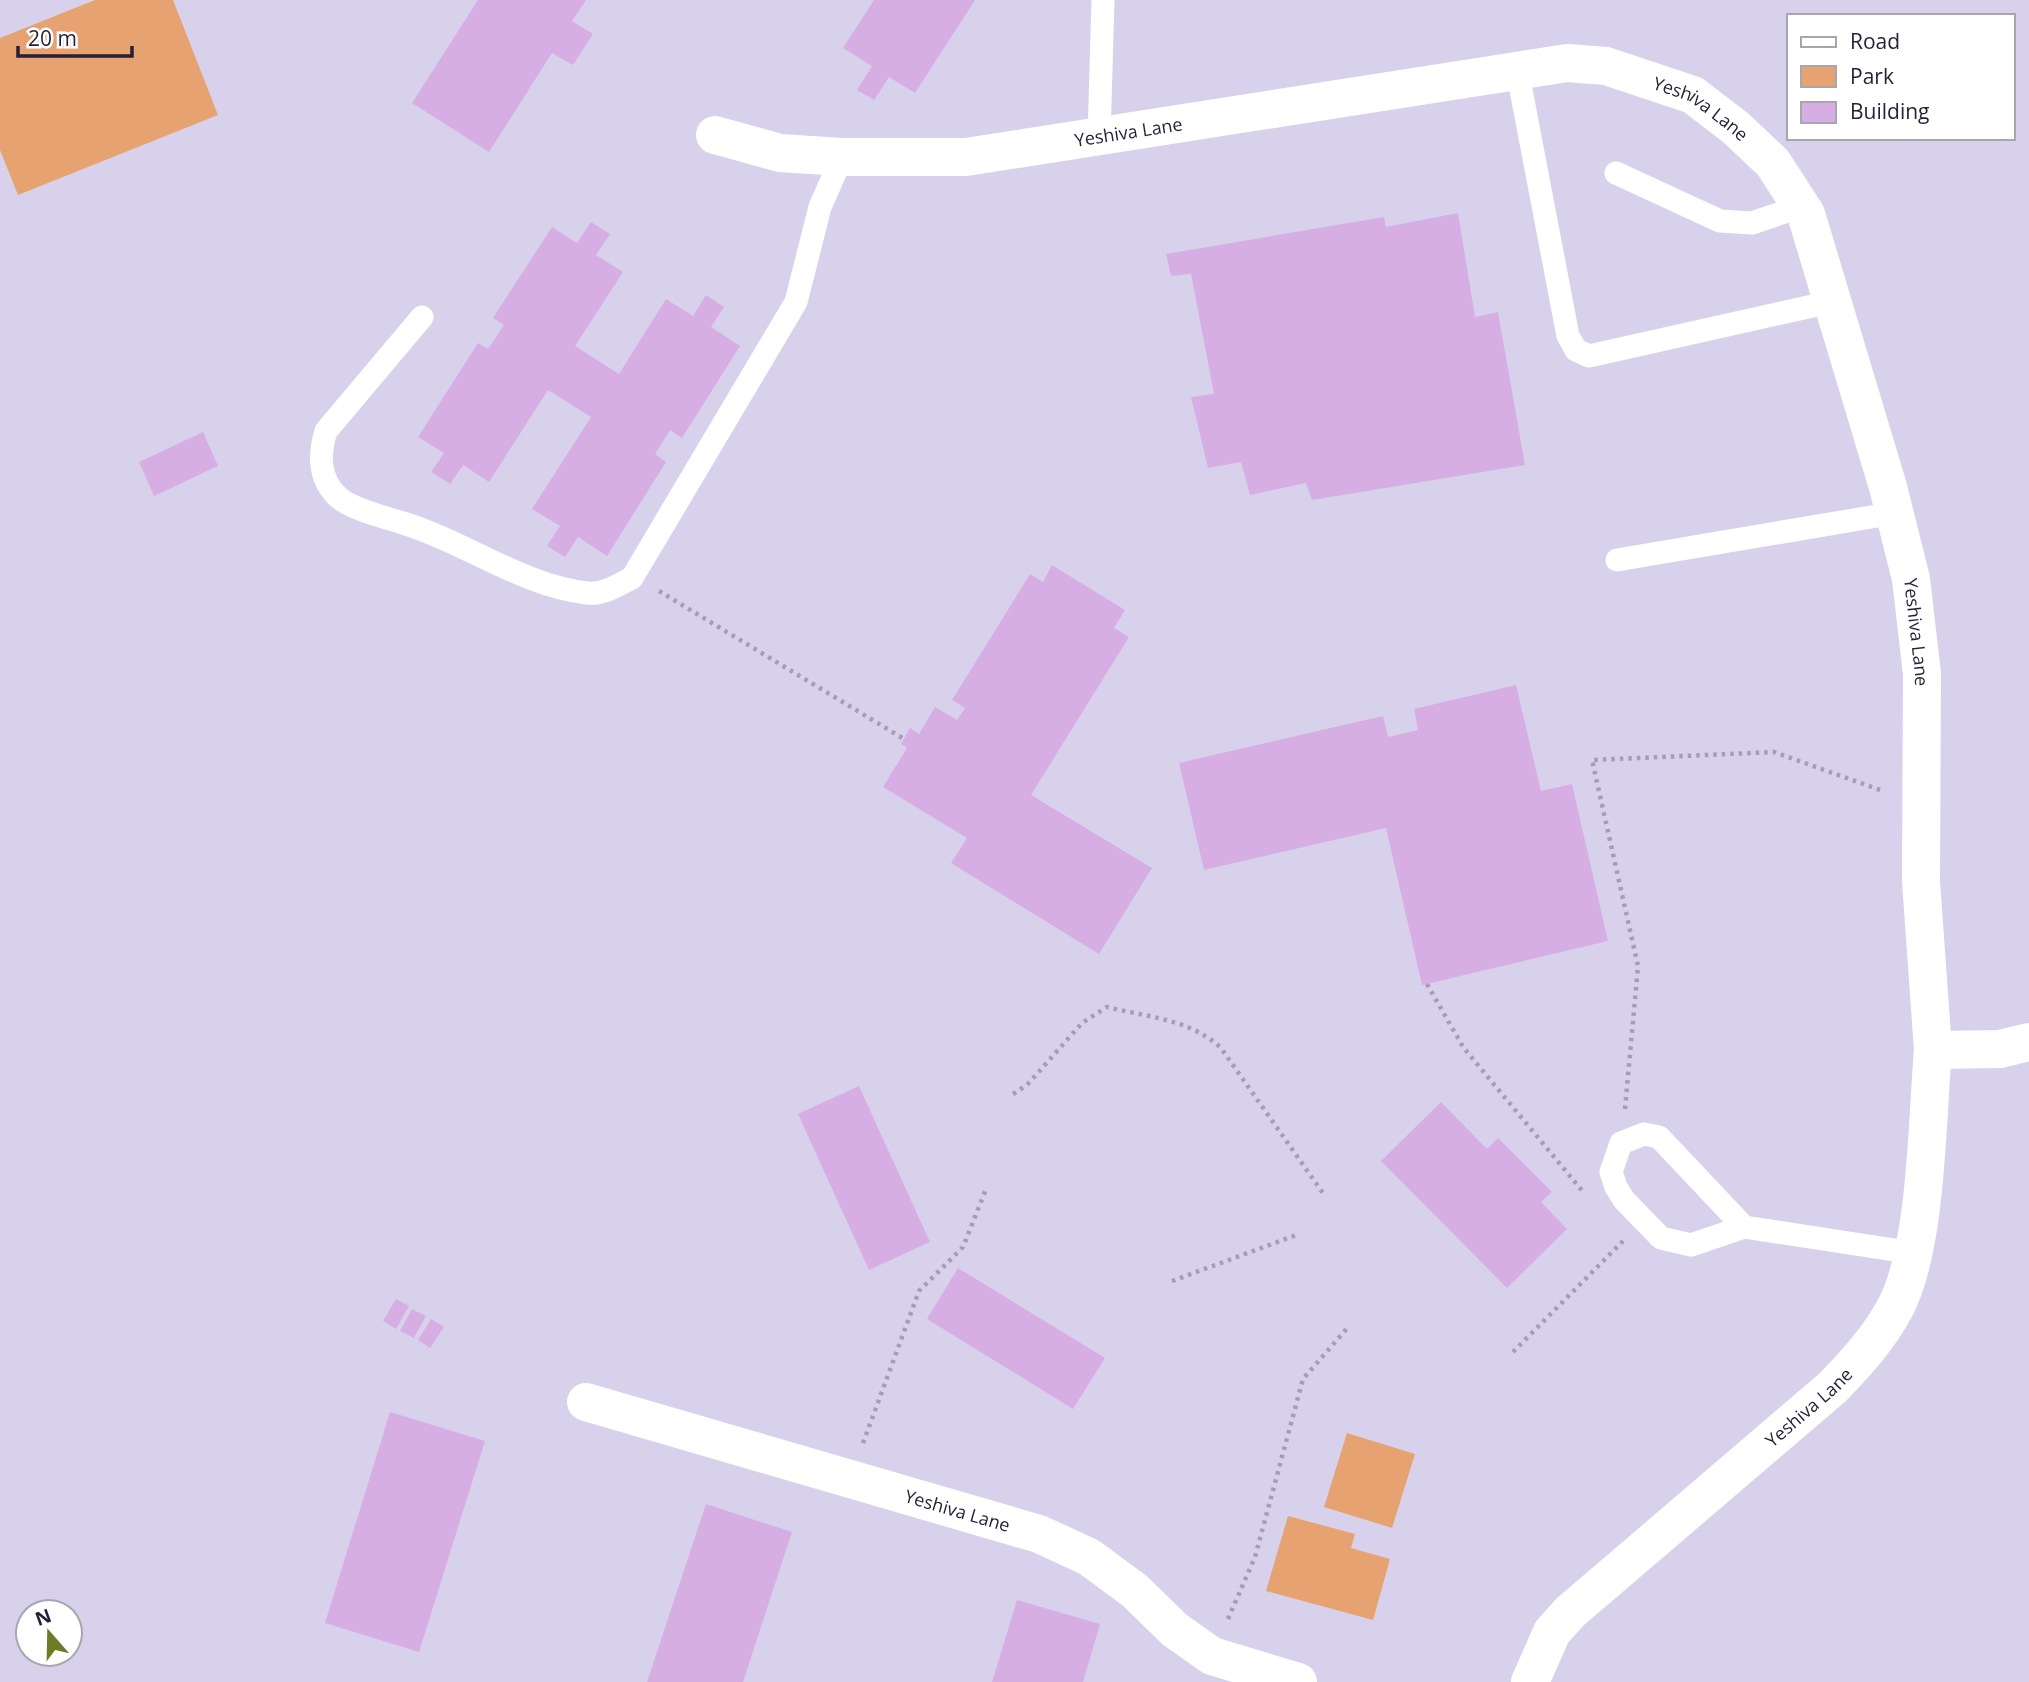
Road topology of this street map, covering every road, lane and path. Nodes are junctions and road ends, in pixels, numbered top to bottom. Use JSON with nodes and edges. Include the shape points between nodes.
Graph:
{"nodes":[{"id":1,"x":1103,"y":0,"type":"edge"},
{"id":2,"x":1517,"y":69,"type":"junction"},
{"id":3,"x":715,"y":135,"type":"dead end"},
{"id":4,"x":1098,"y":138,"type":"junction"},
{"id":5,"x":842,"y":157,"type":"junction"},
{"id":6,"x":1616,"y":173,"type":"dead end"},
{"id":7,"x":1802,"y":206,"type":"junction"},
{"id":8,"x":1835,"y":301,"type":"junction"},
{"id":9,"x":422,"y":317,"type":"dead end"},
{"id":10,"x":1895,"y":513,"type":"junction"},
{"id":11,"x":1618,"y":560,"type":"dead end"},
{"id":12,"x":633,"y":575,"type":"junction"},
{"id":13,"x":904,"y":738,"type":"dead end"},
{"id":14,"x":1895,"y":795,"type":"dead end"},
{"id":15,"x":1427,"y":984,"type":"dead end"},
{"id":16,"x":2029,"y":1042,"type":"edge"},
{"id":17,"x":1933,"y":1050,"type":"junction"},
{"id":18,"x":1013,"y":1094,"type":"dead end"},
{"id":19,"x":1624,"y":1119,"type":"dead end"},
{"id":20,"x":986,"y":1189,"type":"dead end"},
{"id":21,"x":1325,"y":1196,"type":"dead end"},
{"id":22,"x":1588,"y":1198,"type":"dead end"},
{"id":23,"x":1744,"y":1227,"type":"junction"},
{"id":24,"x":1614,"y":1230,"type":"dead end"},
{"id":25,"x":1299,"y":1234,"type":"dead end"},
{"id":26,"x":1914,"y":1253,"type":"junction"},
{"id":27,"x":1172,"y":1281,"type":"dead end"},
{"id":28,"x":1349,"y":1326,"type":"dead end"},
{"id":29,"x":1513,"y":1352,"type":"dead end"},
{"id":30,"x":586,"y":1402,"type":"dead end"},
{"id":31,"x":850,"y":1477,"type":"junction"},
{"id":32,"x":1206,"y":1652,"type":"junction"},
{"id":33,"x":1298,"y":1682,"type":"edge"},
{"id":34,"x":1530,"y":1682,"type":"edge"}],
"edges":[{"from":1,"to":4,"type":"lane"},
{"from":2,"to":4,"type":"street","name":"Yeshiva Lane"},
{"from":2,"to":7,"type":"street","name":"Yeshiva Lane","via":[[1567,63],[1606,65],[1693,95],[1773,163]]},
{"from":2,"to":8,"type":"lane","via":[[1568,336],[1576,350],[1589,356]]},
{"from":3,"to":5,"type":"street","name":"Yeshiva Lane","via":[[780,153]]},
{"from":4,"to":5,"type":"street","name":"Yeshiva Lane","via":[[966,156]]},
{"from":5,"to":12,"type":"lane","via":[[820,207],[796,302]]},
{"from":6,"to":7,"type":"lane","via":[[1720,221],[1752,223]]},
{"from":7,"to":8,"type":"street","name":"Yeshiva Lane"},
{"from":8,"to":10,"type":"street","name":"Yeshiva Lane"},
{"from":9,"to":12,"type":"lane","via":[[326,431],[320,452],[323,475],[337,497],[437,534],[553,587],[590,593],[611,589]]},
{"from":10,"to":11,"type":"lane"},
{"from":10,"to":17,"type":"street","name":"Yeshiva Lane","via":[[1911,579],[1922,674],[1921,881]]},
{"from":12,"to":13,"type":"path"},
{"from":14,"to":19,"type":"path","via":[[1774,752],[1591,760],[1638,966]]},
{"from":15,"to":22,"type":"path","via":[[1463,1047]]},
{"from":16,"to":17,"type":"street","via":[[2000,1049]]},
{"from":17,"to":26,"type":"street","name":"Yeshiva Lane"},
{"from":18,"to":21,"type":"path","via":[[1027,1085],[1082,1023],[1107,1007],[1179,1023],[1205,1033],[1221,1048]]},
{"from":20,"to":31,"type":"path","via":[[963,1247],[919,1291]]},
{"from":23,"to":23,"type":"lane","via":[[1659,1137],[1644,1134],[1621,1143],[1611,1172],[1616,1187],[1661,1238],[1691,1245]]},
{"from":23,"to":26,"type":"lane"},
{"from":24,"to":29,"type":"path","via":[[1623,1241]]},
{"from":25,"to":27,"type":"path"},
{"from":26,"to":34,"type":"street","name":"Yeshiva Lane","via":[[1897,1306],[1868,1350],[1833,1387],[1570,1612],[1552,1632]]},
{"from":28,"to":32,"type":"path","via":[[1303,1379],[1255,1558],[1234,1612]]},
{"from":30,"to":31,"type":"street","name":"Yeshiva Lane"},
{"from":31,"to":32,"type":"street","name":"Yeshiva Lane","via":[[1039,1534],[1089,1557]]},
{"from":32,"to":33,"type":"street","name":"Yeshiva Lane"}]}
